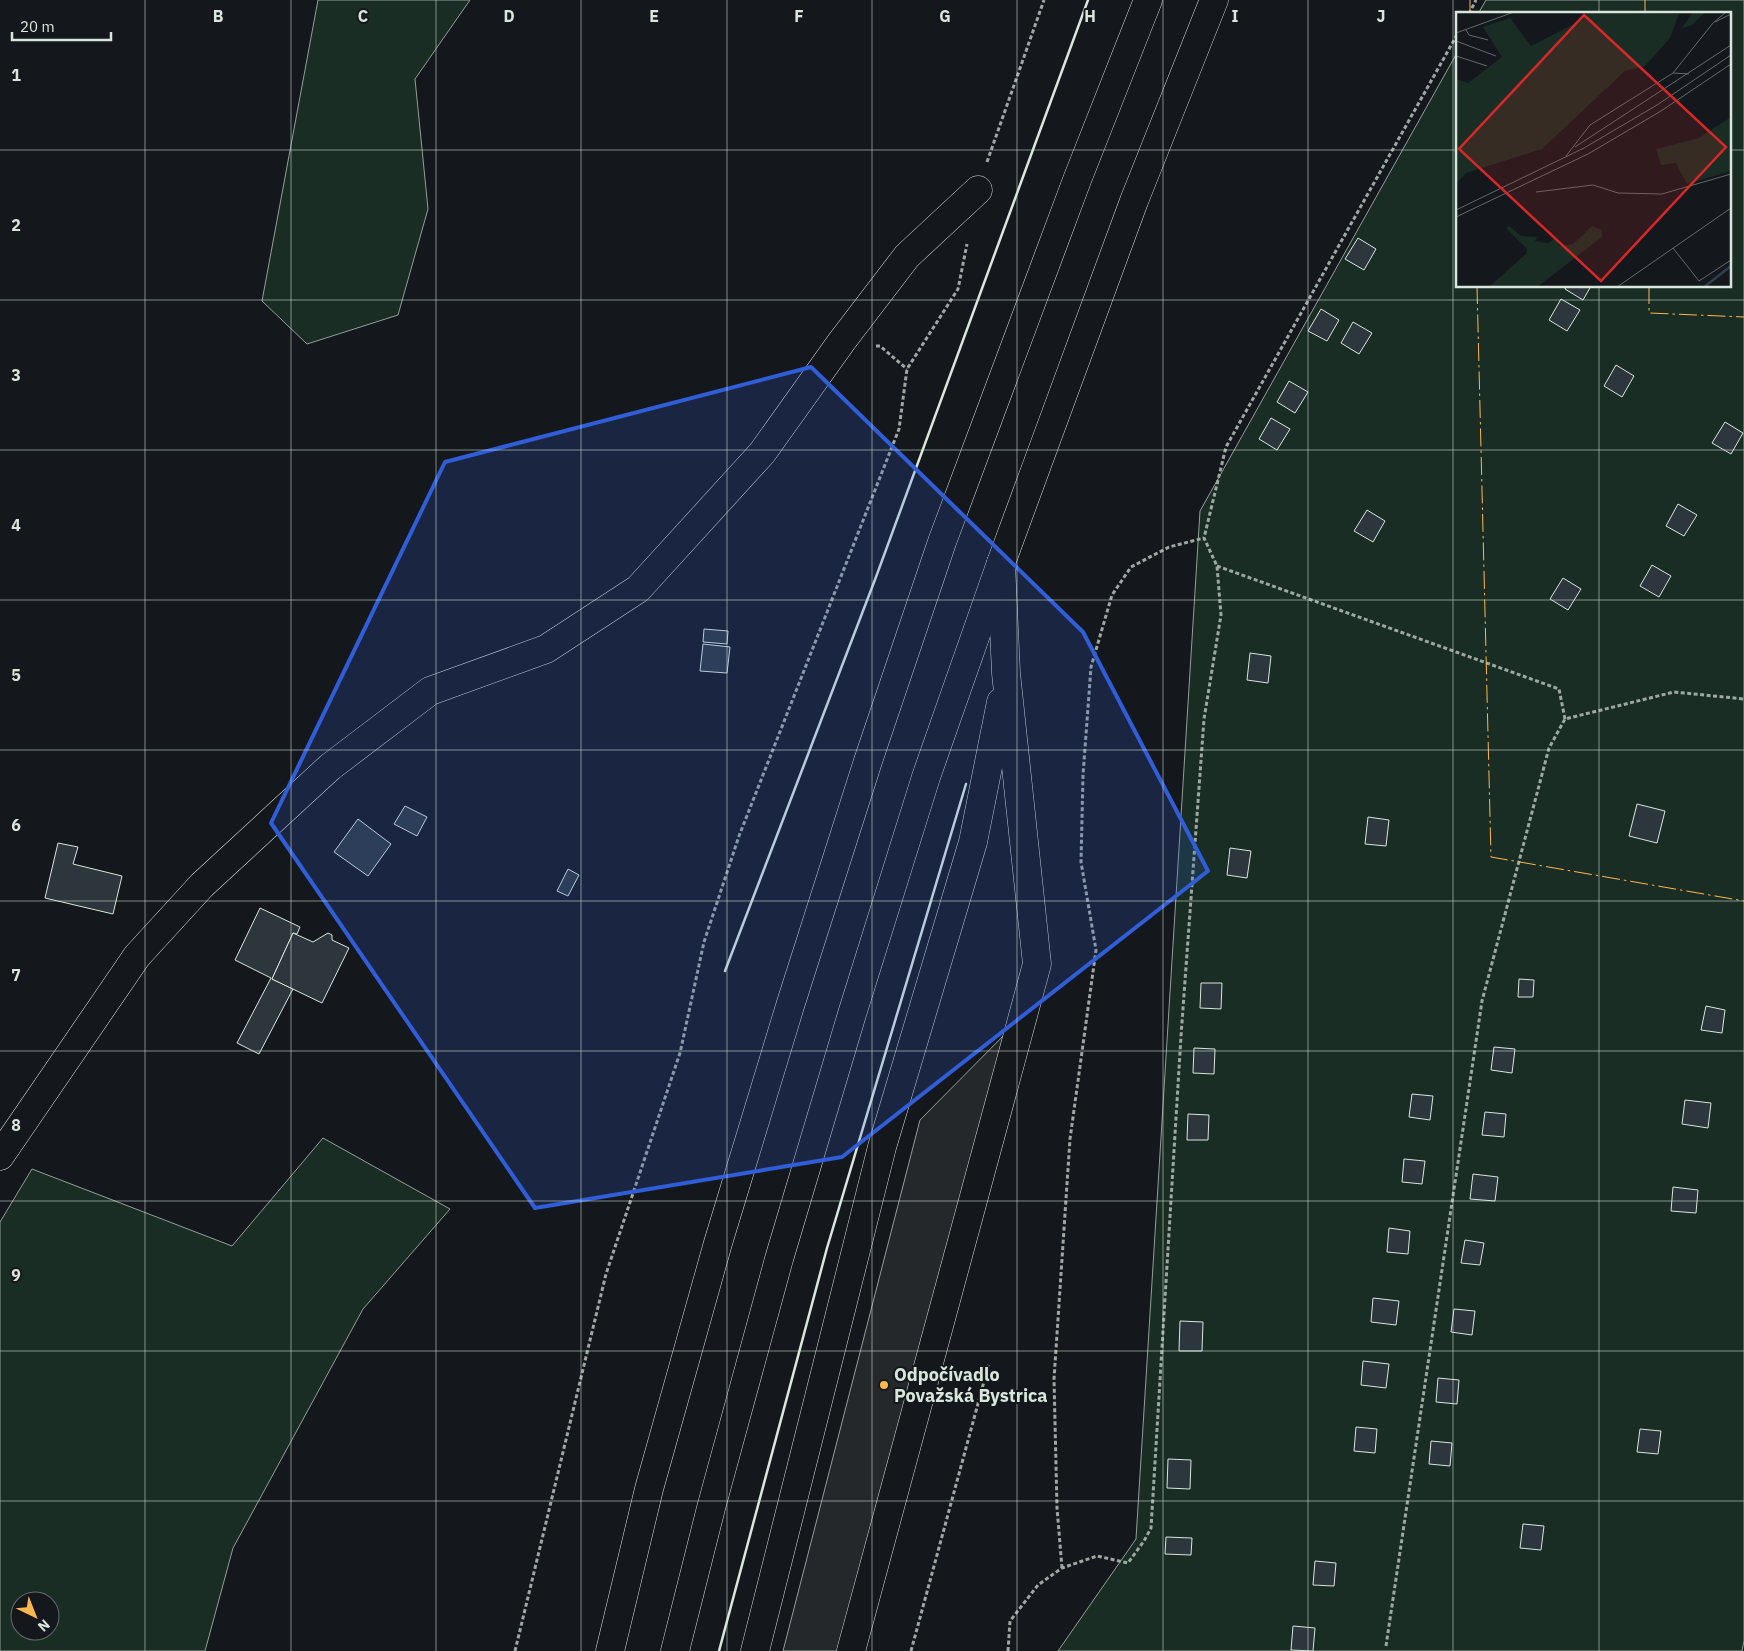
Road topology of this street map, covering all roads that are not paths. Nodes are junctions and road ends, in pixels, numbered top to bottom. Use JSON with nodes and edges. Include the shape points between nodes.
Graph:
{"nodes":[{"id":1,"x":1148,"y":0,"type":"edge"},
{"id":2,"x":1214,"y":0,"type":"edge"},
{"id":3,"x":978,"y":190,"type":"dead end"},
{"id":4,"x":1002,"y":563,"type":"junction"},
{"id":5,"x":1006,"y":673,"type":"junction"},
{"id":6,"x":0,"y":1156,"type":"edge"},
{"id":7,"x":610,"y":1651,"type":"edge"},
{"id":8,"x":675,"y":1651,"type":"edge"},
{"id":9,"x":755,"y":1651,"type":"edge"},
{"id":10,"x":851,"y":1651,"type":"edge"}],
"edges":[{"from":1,"to":7,"type":"main road","via":[[1077,180],[946,533],[865,770],[718,1244],[649,1489]]},
{"from":2,"to":4,"type":"main road","via":[[1130,210]]},
{"from":3,"to":6,"type":"main road","via":[[907,256],[762,453],[638,588],[546,649],[430,691],[330,767],[202,886],[137,956]]},
{"from":4,"to":5,"type":"main road"},
{"from":4,"to":8,"type":"main road","via":[[926,776],[852,1014],[710,1508]]},
{"from":5,"to":9,"type":"main road","via":[[973,842],[882,1147]]},
{"from":5,"to":10,"type":"main road","via":[[1037,964]]}]}
